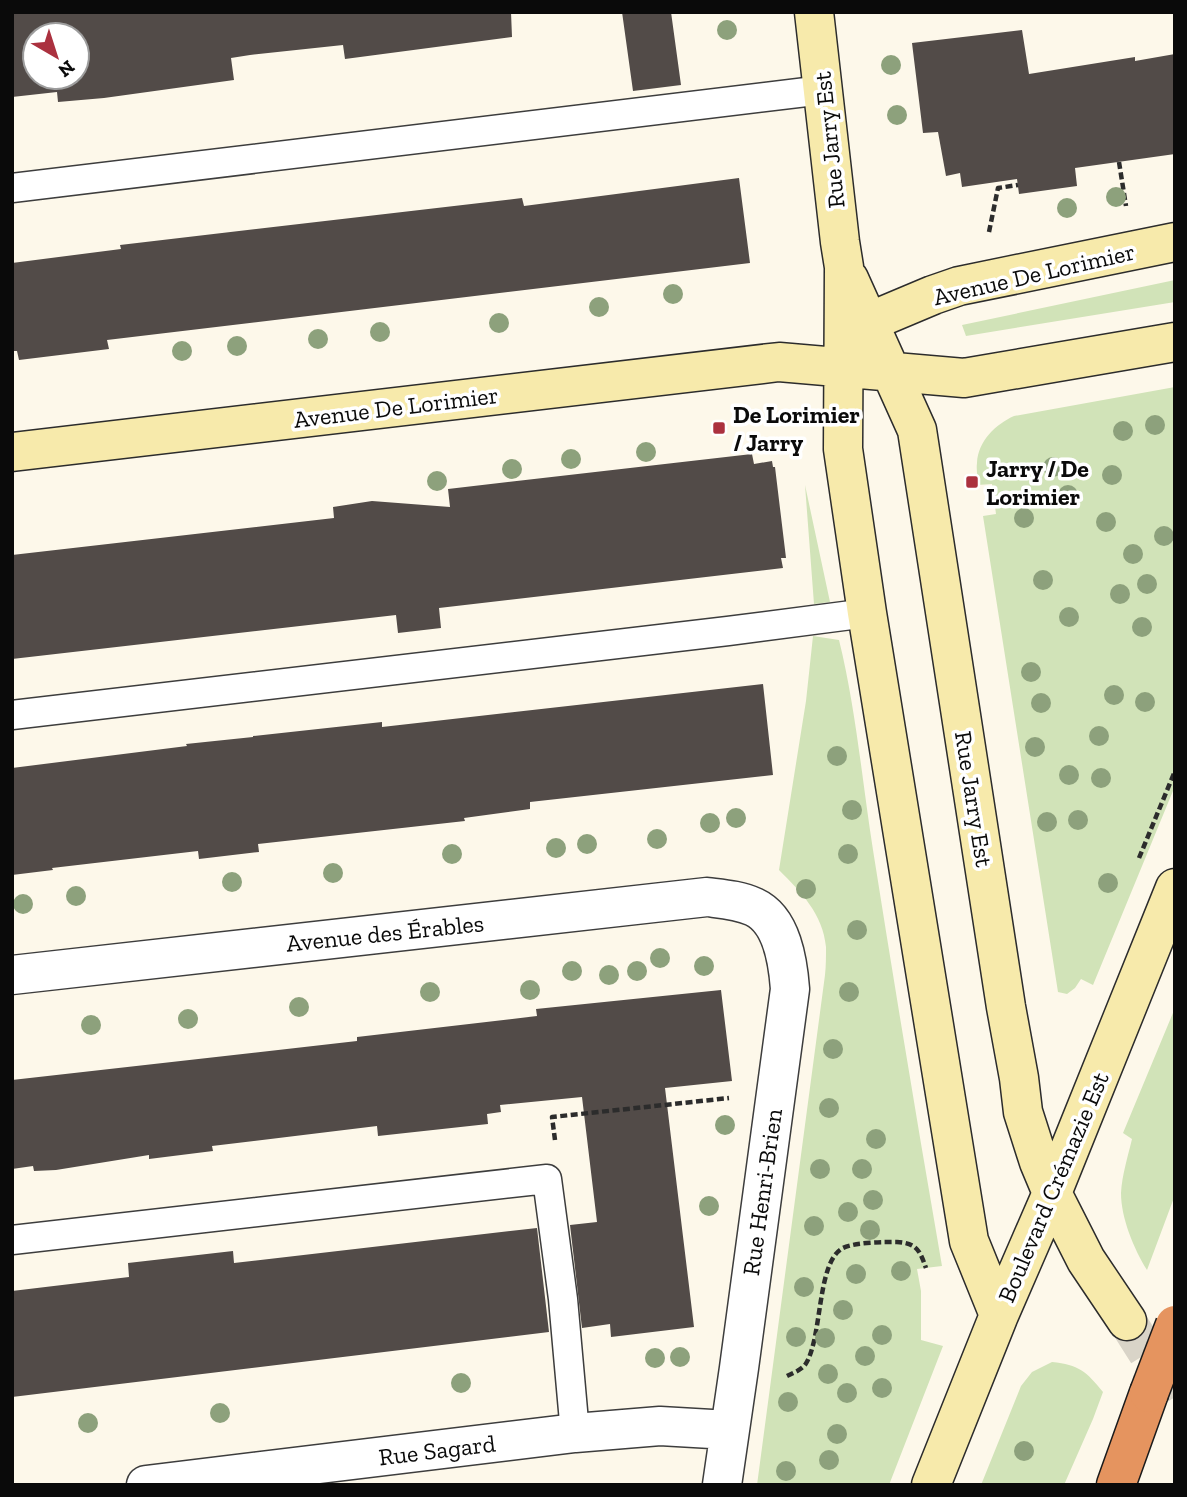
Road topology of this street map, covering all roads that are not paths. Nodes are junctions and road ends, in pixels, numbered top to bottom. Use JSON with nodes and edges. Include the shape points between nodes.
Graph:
{"nodes":[{"id":1,"x":814,"y":12,"type":"edge"},
{"id":2,"x":823,"y":90,"type":"junction"},
{"id":3,"x":12,"y":188,"type":"edge"},
{"id":4,"x":1175,"y":242,"type":"edge"},
{"id":5,"x":851,"y":341,"type":"junction"},
{"id":6,"x":1175,"y":342,"type":"edge"},
{"id":7,"x":890,"y":372,"type":"junction"},
{"id":8,"x":12,"y":452,"type":"edge"},
{"id":9,"x":867,"y":612,"type":"junction"},
{"id":10,"x":12,"y":715,"type":"edge"},
{"id":11,"x":1175,"y":888,"type":"edge"},
{"id":12,"x":757,"y":908,"type":"joint"},
{"id":13,"x":12,"y":975,"type":"edge"},
{"id":14,"x":1052,"y":1193,"type":"junction"},
{"id":15,"x":12,"y":1240,"type":"edge"},
{"id":16,"x":999,"y":1315,"type":"junction"},
{"id":17,"x":1127,"y":1321,"type":"tunnel mouth"},
{"id":18,"x":1175,"y":1325,"type":"edge"},
{"id":19,"x":729,"y":1430,"type":"junction"},
{"id":20,"x":575,"y":1433,"type":"junction"},
{"id":21,"x":146,"y":1485,"type":"edge"},
{"id":22,"x":722,"y":1485,"type":"edge"},
{"id":23,"x":931,"y":1485,"type":"edge"},
{"id":24,"x":1116,"y":1485,"type":"edge"}],
"edges":[{"from":1,"to":2,"type":"main road","name":"Rue Jarry Est"},
{"from":2,"to":3,"type":"lane"},
{"from":2,"to":5,"type":"main road","name":"Rue Jarry Est"},
{"from":4,"to":5,"type":"main road","name":"Avenue De Lorimier","via":[[959,286],[933,295]]},
{"from":5,"to":7,"type":"main road","name":"Avenue De Lorimier"},
{"from":5,"to":8,"type":"main road","name":"Avenue De Lorimier","via":[[779,362]]},
{"from":5,"to":9,"type":"main road","name":"Rue Jarry Est","via":[[843,449]]},
{"from":6,"to":7,"type":"main road","name":"Avenue De Lorimier","via":[[964,378]]},
{"from":7,"to":14,"type":"main road","name":"Rue Jarry Est","via":[[917,430],[1023,1112]]},
{"from":9,"to":10,"type":"lane"},
{"from":9,"to":16,"type":"main road","name":"Rue Jarry Est","via":[[969,1241]]},
{"from":11,"to":14,"type":"main road","name":"Boulevard Crémazie Est"},
{"from":12,"to":13,"type":"street","name":"Avenue des Érables","via":[[707,897]]},
{"from":12,"to":19,"type":"street","name":"Rue Henri-Brien","via":[[783,945],[790,989]]},
{"from":14,"to":16,"type":"main road","name":"Boulevard Crémazie Est"},
{"from":14,"to":17,"type":"main road","name":"Rue Jarry Est","via":[[1086,1260]]},
{"from":15,"to":20,"type":"lane","via":[[547,1179]]},
{"from":16,"to":23,"type":"main road","name":"Boulevard Crémazie Est"},
{"from":18,"to":24,"type":"highway","bridge":true},
{"from":19,"to":20,"type":"street","name":"Rue Sagard","via":[[660,1426]]},
{"from":19,"to":22,"type":"street","name":"Rue Henri-Brien"},
{"from":20,"to":21,"type":"street","name":"Rue Sagard"}]}
